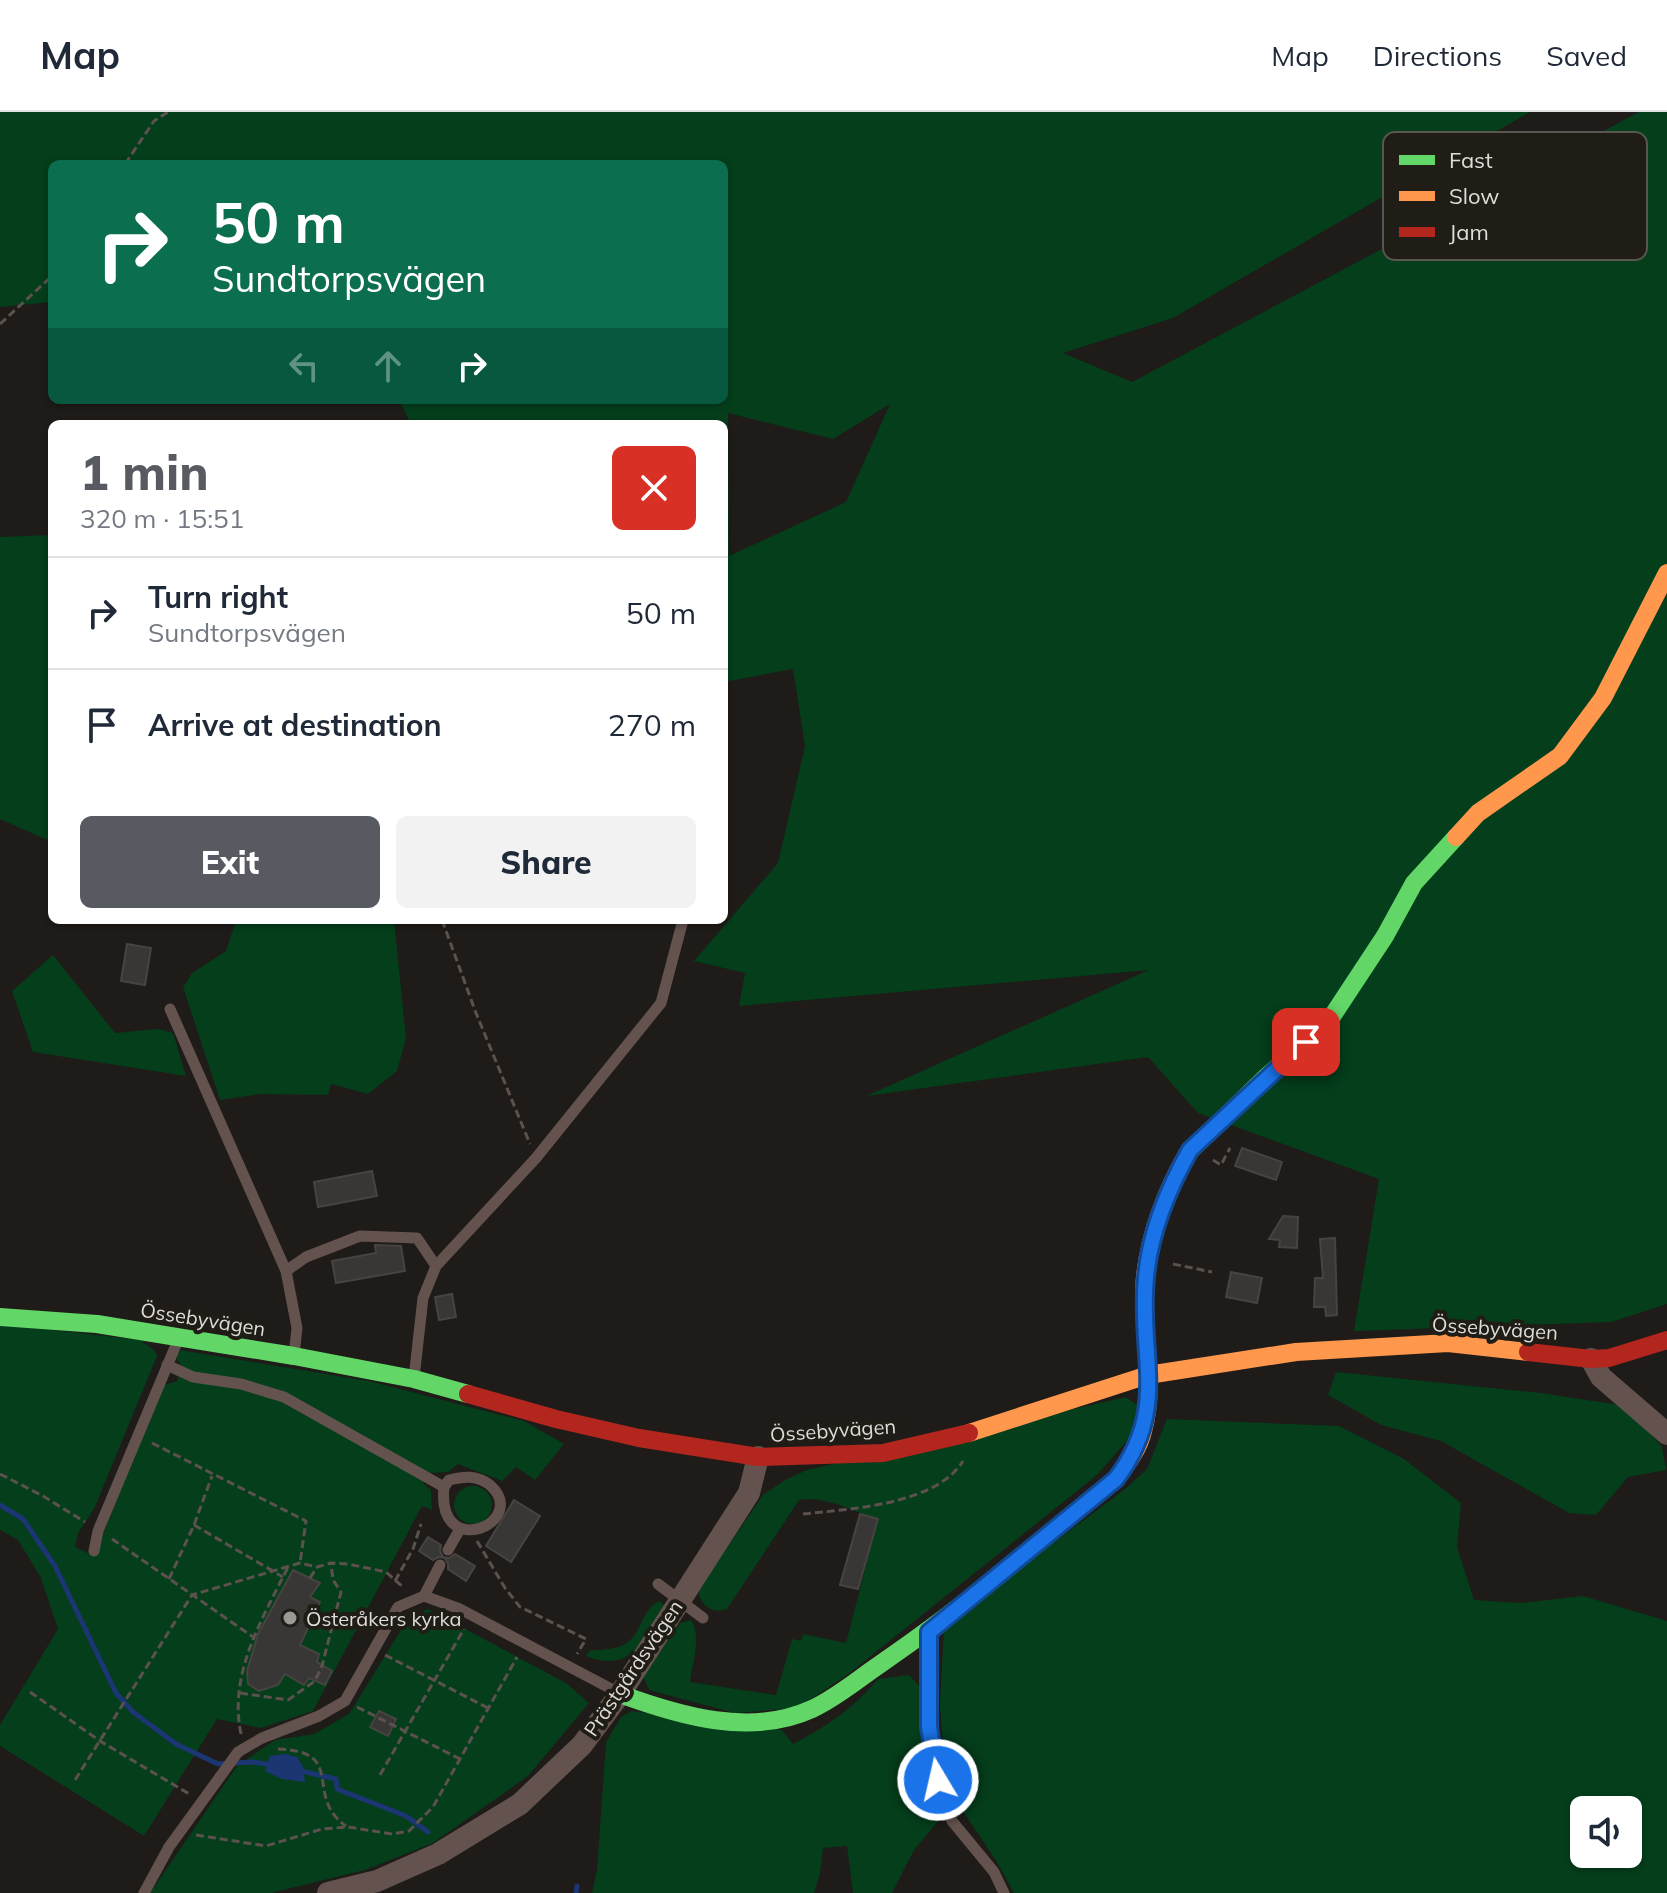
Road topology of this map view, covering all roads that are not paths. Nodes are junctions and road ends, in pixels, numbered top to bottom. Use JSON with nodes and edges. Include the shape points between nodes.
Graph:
{"nodes":[{"id":1,"x":1667,"y":573,"type":"edge"},
{"id":2,"x":682,"y":924,"type":"edge"},
{"id":3,"x":170,"y":1009,"type":"dead end"},
{"id":4,"x":436,"y":1266,"type":"junction"},
{"id":5,"x":286,"y":1271,"type":"junction"},
{"id":6,"x":0,"y":1317,"type":"edge"},
{"id":7,"x":179,"y":1338,"type":"junction"},
{"id":8,"x":1667,"y":1340,"type":"edge"},
{"id":9,"x":294,"y":1356,"type":"junction"},
{"id":10,"x":1591,"y":1359,"type":"junction"},
{"id":11,"x":167,"y":1365,"type":"junction"},
{"id":12,"x":1148,"y":1375,"type":"junction"},
{"id":13,"x":414,"y":1379,"type":"junction"},
{"id":14,"x":1667,"y":1434,"type":"edge"},
{"id":15,"x":758,"y":1457,"type":"junction"},
{"id":16,"x":444,"y":1487,"type":"junction"},
{"id":17,"x":465,"y":1530,"type":"junction"},
{"id":18,"x":448,"y":1550,"type":"dead end"},
{"id":19,"x":94,"y":1551,"type":"dead end"},
{"id":20,"x":440,"y":1565,"type":"dead end"},
{"id":21,"x":658,"y":1584,"type":"dead end"},
{"id":22,"x":420,"y":1598,"type":"junction"},
{"id":23,"x":680,"y":1601,"type":"junction"},
{"id":24,"x":703,"y":1618,"type":"dead end"},
{"id":25,"x":929,"y":1632,"type":"junction"},
{"id":26,"x":620,"y":1694,"type":"junction"},
{"id":27,"x":144,"y":1893,"type":"edge"},
{"id":28,"x":328,"y":1893,"type":"edge"},
{"id":29,"x":1004,"y":1893,"type":"edge"}],
"edges":[{"from":1,"to":12,"type":"street","via":[[1603,698],[1560,756],[1478,813],[1414,883],[1327,1024],[1190,1150],[1152,1236],[1145,1279]]},
{"from":2,"to":4,"type":"lane","via":[[661,1003],[536,1158]]},
{"from":3,"to":5,"type":"lane"},
{"from":4,"to":5,"type":"lane","via":[[417,1238],[360,1236],[306,1257]]},
{"from":4,"to":13,"type":"lane","via":[[423,1298]]},
{"from":5,"to":9,"type":"lane","via":[[297,1328]]},
{"from":6,"to":7,"type":"street","name":"Össebyvägen","via":[[97,1324]]},
{"from":7,"to":9,"type":"street","name":"Össebyvägen"},
{"from":7,"to":11,"type":"lane"},
{"from":8,"to":10,"type":"street","name":"Össebyvägen"},
{"from":9,"to":13,"type":"street","name":"Össebyvägen"},
{"from":10,"to":12,"type":"street","name":"Össebyvägen","via":[[1448,1343],[1296,1352]]},
{"from":10,"to":14,"type":"street","via":[[1601,1377]]},
{"from":11,"to":16,"type":"lane","via":[[193,1377],[284,1397]]},
{"from":11,"to":19,"type":"lane"},
{"from":12,"to":15,"type":"street","name":"Össebyvägen","via":[[975,1432],[883,1453]]},
{"from":12,"to":25,"type":"street","via":[[1143,1433],[1116,1479]]},
{"from":13,"to":15,"type":"street","name":"Össebyvägen","via":[[639,1438]]},
{"from":15,"to":23,"type":"street","name":"Prästgårdsvägen","via":[[749,1493]]},
{"from":16,"to":17,"type":"lane","via":[[442,1504],[450,1521]]},
{"from":16,"to":17,"type":"lane","via":[[463,1476],[482,1479],[498,1492],[498,1516],[485,1526]]},
{"from":17,"to":18,"type":"lane"},
{"from":20,"to":22,"type":"lane"},
{"from":21,"to":23,"type":"lane"},
{"from":22,"to":26,"type":"lane","via":[[472,1616]]},
{"from":22,"to":27,"type":"lane","via":[[398,1607],[345,1701],[238,1752],[181,1829]]},
{"from":23,"to":24,"type":"lane"},
{"from":23,"to":26,"type":"street","name":"Prästgårdsvägen"},
{"from":25,"to":26,"type":"street","via":[[829,1700],[794,1716],[743,1722],[680,1715]]},
{"from":25,"to":29,"type":"lane","via":[[929,1727],[938,1780],[952,1821],[994,1872]]},
{"from":26,"to":28,"type":"street","name":"Prästgårdsvägen","via":[[582,1745],[520,1804],[438,1854],[377,1881]]}]}
